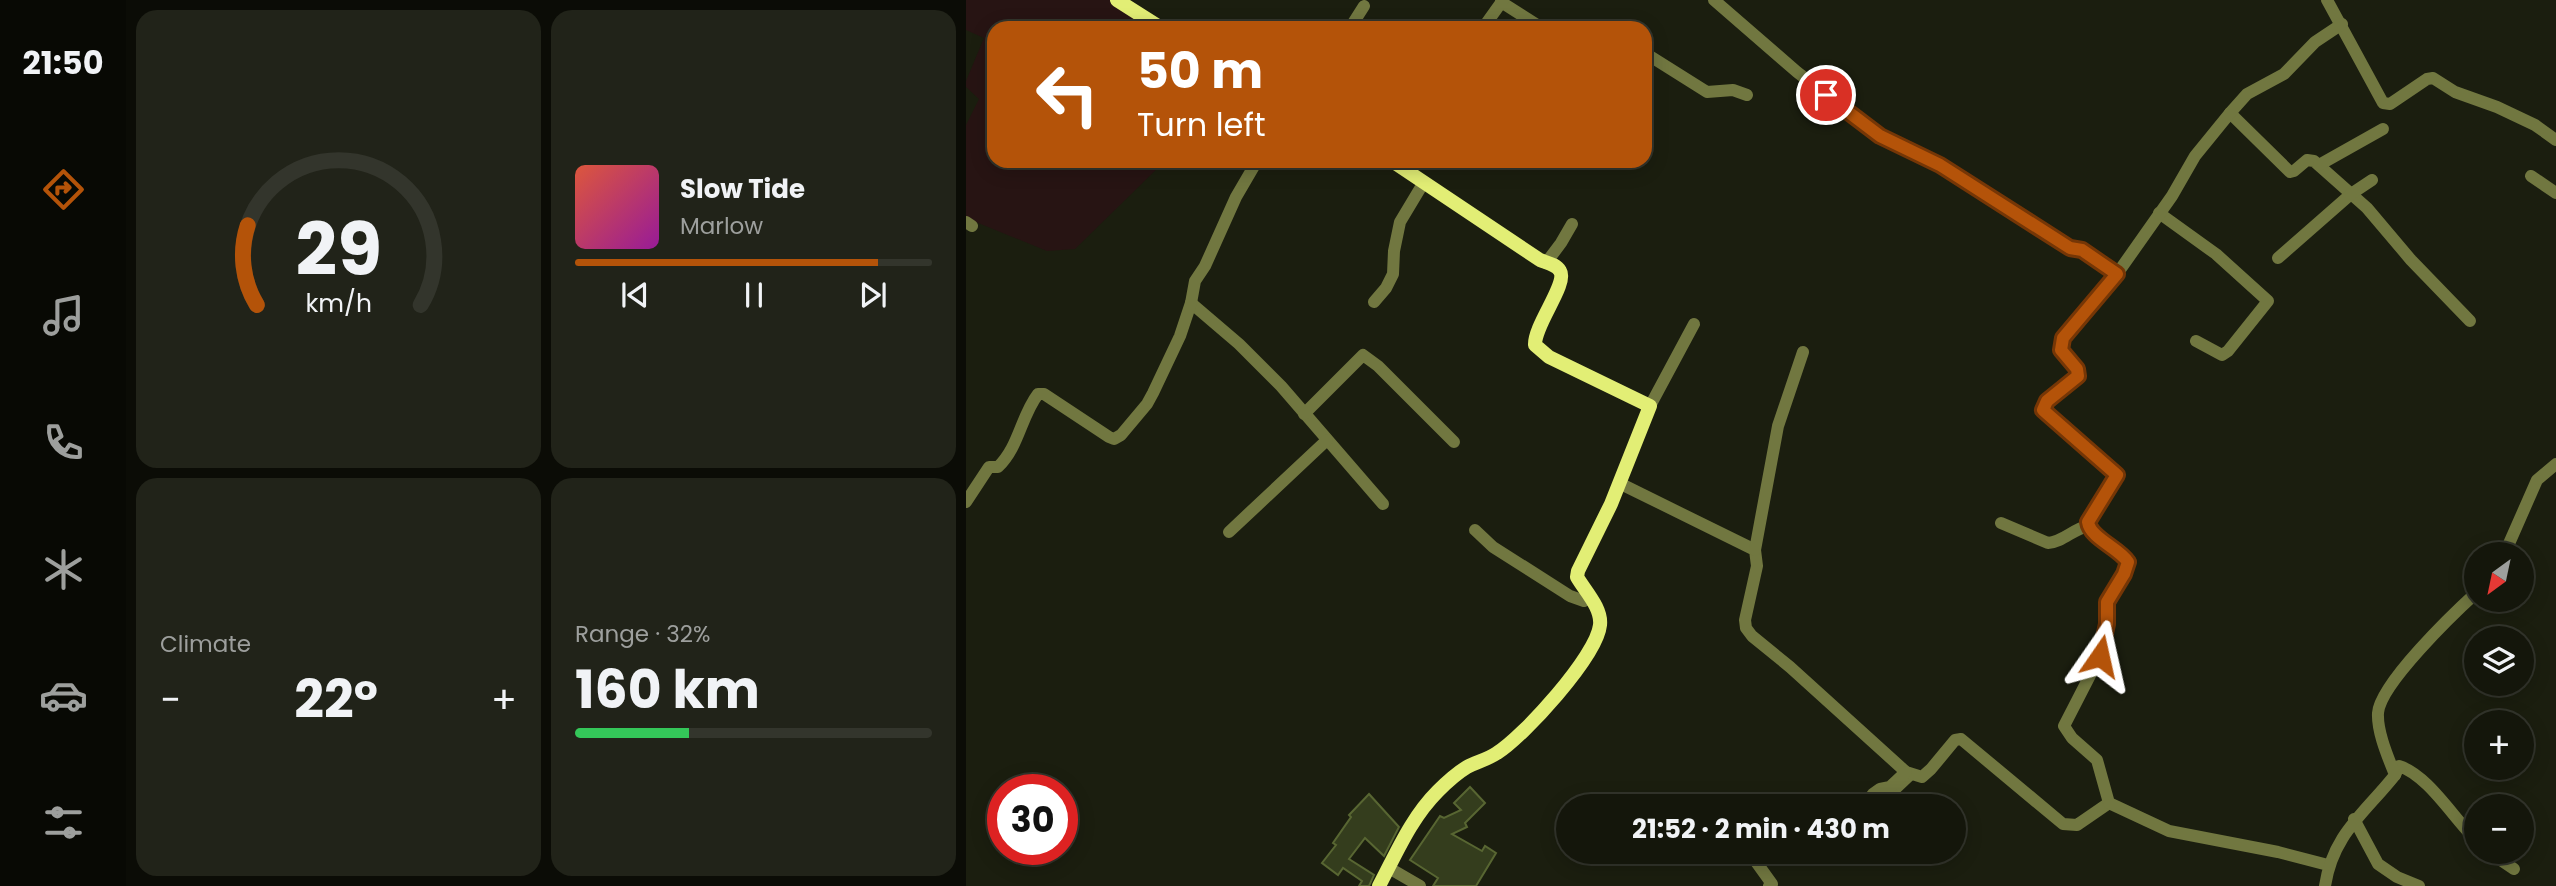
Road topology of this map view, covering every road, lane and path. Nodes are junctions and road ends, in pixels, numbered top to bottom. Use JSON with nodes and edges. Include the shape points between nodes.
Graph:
{"nodes":[{"id":1,"x":1118,"y":0,"type":"edge"},
{"id":2,"x":1714,"y":0,"type":"edge"},
{"id":3,"x":2327,"y":0,"type":"edge"},
{"id":4,"x":1502,"y":1,"type":"edge"},
{"id":5,"x":1364,"y":6,"type":"dead end"},
{"id":6,"x":1150,"y":21,"type":"edge"},
{"id":7,"x":1354,"y":21,"type":"edge"},
{"id":8,"x":1488,"y":21,"type":"edge"},
{"id":9,"x":1532,"y":21,"type":"edge"},
{"id":10,"x":2342,"y":24,"type":"junction"},
{"id":11,"x":1652,"y":57,"type":"edge"},
{"id":12,"x":1747,"y":95,"type":"dead end"},
{"id":13,"x":2230,"y":113,"type":"junction"},
{"id":14,"x":2383,"y":129,"type":"dead end"},
{"id":15,"x":2556,"y":141,"type":"edge"},
{"id":16,"x":2319,"y":166,"type":"junction"},
{"id":17,"x":1253,"y":168,"type":"edge"},
{"id":18,"x":1402,"y":168,"type":"edge"},
{"id":19,"x":2531,"y":176,"type":"dead end"},
{"id":20,"x":2372,"y":180,"type":"dead end"},
{"id":21,"x":1424,"y":182,"type":"junction"},
{"id":22,"x":2556,"y":193,"type":"edge"},
{"id":23,"x":2351,"y":194,"type":"junction"},
{"id":24,"x":2159,"y":214,"type":"junction"},
{"id":25,"x":1572,"y":224,"type":"dead end"},
{"id":26,"x":2278,"y":258,"type":"dead end"},
{"id":27,"x":1546,"y":262,"type":"junction"},
{"id":28,"x":2117,"y":274,"type":"junction"},
{"id":29,"x":1374,"y":302,"type":"dead end"},
{"id":30,"x":1191,"y":303,"type":"junction"},
{"id":31,"x":2470,"y":321,"type":"dead end"},
{"id":32,"x":1694,"y":324,"type":"dead end"},
{"id":33,"x":2196,"y":341,"type":"dead end"},
{"id":34,"x":1803,"y":352,"type":"dead end"},
{"id":35,"x":1650,"y":406,"type":"junction"},
{"id":36,"x":1304,"y":414,"type":"junction"},
{"id":37,"x":1327,"y":440,"type":"junction"},
{"id":38,"x":1454,"y":442,"type":"dead end"},
{"id":39,"x":2556,"y":464,"type":"edge"},
{"id":40,"x":1619,"y":484,"type":"junction"},
{"id":41,"x":966,"y":502,"type":"edge"},
{"id":42,"x":1383,"y":504,"type":"dead end"},
{"id":43,"x":2001,"y":523,"type":"dead end"},
{"id":44,"x":2088,"y":526,"type":"junction"},
{"id":45,"x":1475,"y":530,"type":"dead end"},
{"id":46,"x":1229,"y":531,"type":"dead end"},
{"id":47,"x":2510,"y":542,"type":"edge"},
{"id":48,"x":1755,"y":550,"type":"junction"},
{"id":49,"x":1591,"y":598,"type":"junction"},
{"id":50,"x":2464,"y":604,"type":"edge"},
{"id":51,"x":1910,"y":774,"type":"junction"},
{"id":52,"x":2395,"y":775,"type":"junction"},
{"id":53,"x":1875,"y":794,"type":"edge"},
{"id":54,"x":1894,"y":794,"type":"edge"},
{"id":55,"x":2109,"y":803,"type":"junction"},
{"id":56,"x":2354,"y":819,"type":"junction"},
{"id":57,"x":2464,"y":827,"type":"edge"},
{"id":58,"x":1757,"y":864,"type":"edge"},
{"id":59,"x":2507,"y":864,"type":"edge"},
{"id":60,"x":2328,"y":865,"type":"junction"},
{"id":61,"x":1389,"y":868,"type":"junction"},
{"id":62,"x":2514,"y":869,"type":"dead end"},
{"id":63,"x":1771,"y":885,"type":"edge"},
{"id":64,"x":1379,"y":886,"type":"edge"},
{"id":65,"x":1420,"y":886,"type":"edge"},
{"id":66,"x":2325,"y":886,"type":"edge"},
{"id":67,"x":2418,"y":886,"type":"edge"}],
"edges":[{"from":1,"to":6,"type":"street"},
{"from":2,"to":28,"type":"street","via":[[1880,136],[1940,165]]},
{"from":3,"to":10,"type":"street"},
{"from":4,"to":8,"type":"street"},
{"from":4,"to":9,"type":"street"},
{"from":5,"to":7,"type":"street"},
{"from":10,"to":13,"type":"street","via":[[2315,42],[2284,74],[2247,94]]},
{"from":10,"to":15,"type":"street","via":[[2383,103],[2399,100],[2431,77],[2455,92],[2535,125]]},
{"from":11,"to":12,"type":"street","via":[[1707,92],[1733,90]]},
{"from":13,"to":16,"type":"street","via":[[2290,172],[2308,160]]},
{"from":13,"to":24,"type":"street","via":[[2195,156]]},
{"from":14,"to":16,"type":"street"},
{"from":16,"to":23,"type":"street"},
{"from":17,"to":30,"type":"street","via":[[1195,281]]},
{"from":18,"to":21,"type":"street"},
{"from":19,"to":22,"type":"street"},
{"from":20,"to":23,"type":"street"},
{"from":21,"to":27,"type":"street"},
{"from":21,"to":29,"type":"street","via":[[1400,222],[1394,274]]},
{"from":23,"to":26,"type":"street"},
{"from":23,"to":31,"type":"street"},
{"from":24,"to":28,"type":"street"},
{"from":24,"to":33,"type":"street","via":[[2216,254],[2268,301],[2222,355]]},
{"from":25,"to":27,"type":"street"},
{"from":27,"to":35,"type":"street","via":[[1563,277],[1537,329],[1538,349]]},
{"from":28,"to":44,"type":"street","via":[[2063,338],[2061,350],[2078,376],[2047,401],[2043,410],[2117,475]]},
{"from":30,"to":36,"type":"street","via":[[1239,344]]},
{"from":30,"to":41,"type":"street","via":[[1153,393],[1121,435],[1110,438],[1038,394],[1004,461],[989,467]]},
{"from":32,"to":35,"type":"street"},
{"from":34,"to":48,"type":"street","via":[[1778,426]]},
{"from":35,"to":40,"type":"street"},
{"from":36,"to":37,"type":"street"},
{"from":36,"to":38,"type":"street","via":[[1363,355]]},
{"from":37,"to":42,"type":"street"},
{"from":37,"to":46,"type":"street"},
{"from":39,"to":47,"type":"street","via":[[2537,480]]},
{"from":40,"to":48,"type":"street"},
{"from":40,"to":49,"type":"street","via":[[1578,571],[1577,578]]},
{"from":43,"to":44,"type":"street","via":[[2049,543]]},
{"from":44,"to":55,"type":"street","via":[[2128,562],[2107,602],[2100,656],[2064,726],[2097,760]]},
{"from":45,"to":49,"type":"street","via":[[1493,547],[1570,596],[1584,601]]},
{"from":48,"to":51,"type":"street","via":[[1757,566],[1746,628]]},
{"from":49,"to":61,"type":"street","via":[[1600,625],[1573,676],[1497,753],[1467,767],[1437,791],[1407,829]]},
{"from":50,"to":52,"type":"street","via":[[2406,666],[2378,712]]},
{"from":51,"to":53,"type":"street"},
{"from":51,"to":54,"type":"lane"},
{"from":51,"to":55,"type":"street","via":[[1922,777],[1955,740],[1961,740],[2063,824],[2077,825]]},
{"from":52,"to":56,"type":"street"},
{"from":52,"to":57,"type":"street","via":[[2399,766],[2410,769]]},
{"from":55,"to":60,"type":"street","via":[[2169,831]]},
{"from":56,"to":60,"type":"street"},
{"from":56,"to":67,"type":"street","via":[[2378,864]]},
{"from":58,"to":63,"type":"street"},
{"from":59,"to":62,"type":"street"},
{"from":60,"to":66,"type":"street"},
{"from":61,"to":64,"type":"street"},
{"from":61,"to":65,"type":"street"}]}
